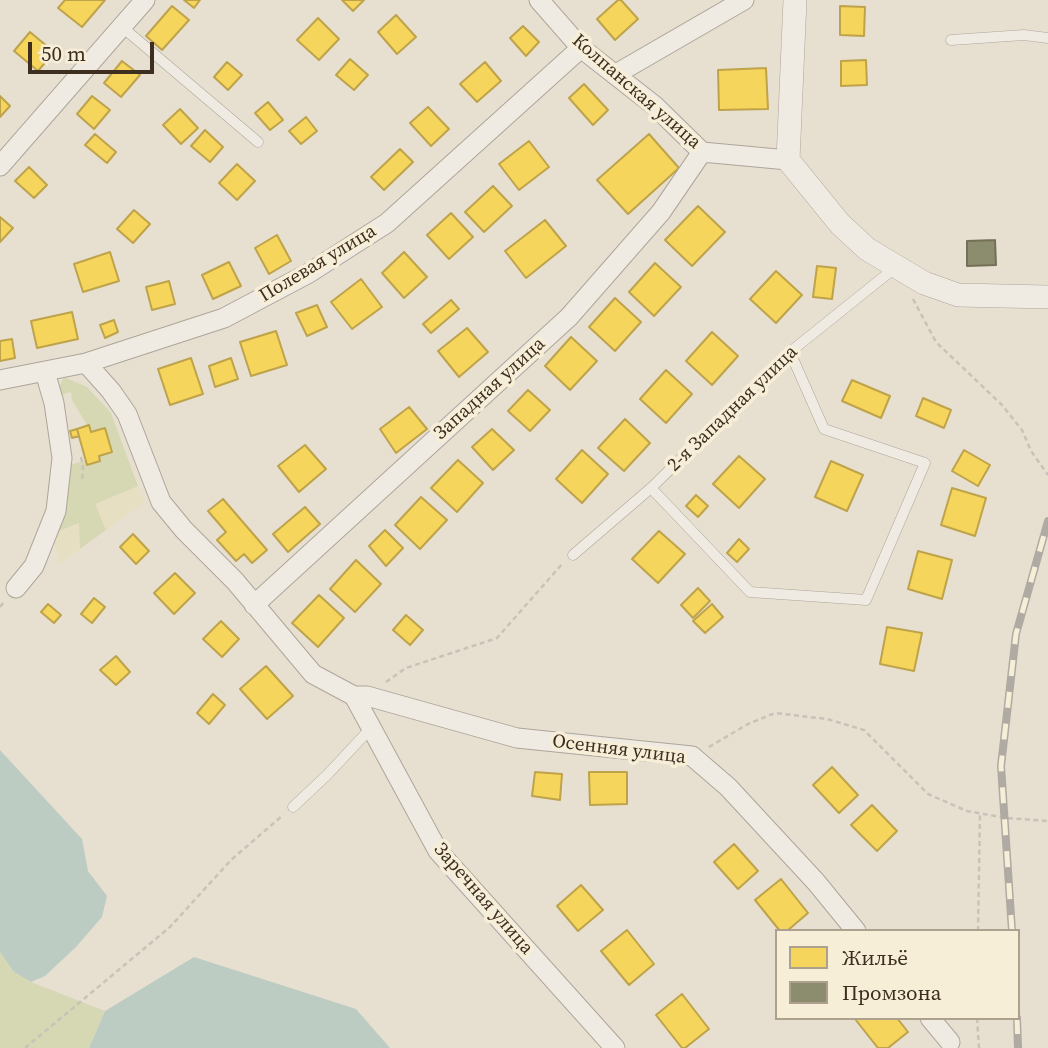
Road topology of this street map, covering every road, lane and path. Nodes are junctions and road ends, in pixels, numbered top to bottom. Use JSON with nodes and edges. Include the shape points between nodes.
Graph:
{"nodes":[{"id":1,"x":145,"y":0,"type":"edge"},
{"id":2,"x":539,"y":0,"type":"edge"},
{"id":3,"x":744,"y":0,"type":"edge"},
{"id":4,"x":795,"y":0,"type":"edge"},
{"id":5,"x":121,"y":26,"type":"junction"},
{"id":6,"x":1048,"y":38,"type":"edge"},
{"id":7,"x":951,"y":40,"type":"dead end"},
{"id":8,"x":581,"y":48,"type":"junction"},
{"id":9,"x":616,"y":74,"type":"junction"},
{"id":10,"x":258,"y":142,"type":"dead end"},
{"id":11,"x":702,"y":152,"type":"junction"},
{"id":12,"x":788,"y":160,"type":"junction"},
{"id":13,"x":0,"y":166,"type":"edge"},
{"id":14,"x":896,"y":268,"type":"junction"},
{"id":15,"x":1048,"y":297,"type":"edge"},
{"id":16,"x":913,"y":299,"type":"dead end"},
{"id":17,"x":790,"y":352,"type":"junction"},
{"id":18,"x":86,"y":363,"type":"junction"},
{"id":19,"x":45,"y":372,"type":"junction"},
{"id":20,"x":0,"y":380,"type":"edge"},
{"id":21,"x":82,"y":461,"type":"dead end"},
{"id":22,"x":1048,"y":475,"type":"edge"},
{"id":23,"x":82,"y":482,"type":"dead end"},
{"id":24,"x":651,"y":488,"type":"junction"},
{"id":25,"x":573,"y":555,"type":"joint"},
{"id":26,"x":16,"y":588,"type":"dead end"},
{"id":27,"x":254,"y":605,"type":"junction"},
{"id":28,"x":361,"y":696,"type":"junction"},
{"id":29,"x":371,"y":728,"type":"junction"},
{"id":30,"x":692,"y":756,"type":"junction"},
{"id":31,"x":293,"y":807,"type":"joint"},
{"id":32,"x":980,"y":813,"type":"junction"},
{"id":33,"x":1048,"y":821,"type":"edge"},
{"id":34,"x":854,"y":929,"type":"edge"},
{"id":35,"x":978,"y":929,"type":"edge"},
{"id":36,"x":932,"y":1020,"type":"edge"},
{"id":37,"x":977,"y":1020,"type":"edge"},
{"id":38,"x":950,"y":1042,"type":"dead end"},
{"id":39,"x":24,"y":1048,"type":"edge"},
{"id":40,"x":615,"y":1048,"type":"edge"},
{"id":41,"x":979,"y":1048,"type":"edge"}],
"edges":[{"from":1,"to":5,"type":"street"},
{"from":2,"to":8,"type":"street","name":"Колпанская улица"},
{"from":3,"to":9,"type":"street"},
{"from":4,"to":12,"type":"street"},
{"from":5,"to":10,"type":"lane"},
{"from":5,"to":13,"type":"street"},
{"from":6,"to":7,"type":"lane"},
{"from":8,"to":9,"type":"street","name":"Колпанская улица"},
{"from":8,"to":18,"type":"street","name":"Полевая улица","via":[[387,223],[309,273],[224,318]]},
{"from":9,"to":11,"type":"street","name":"Колпанская улица"},
{"from":11,"to":12,"type":"street","name":"Колпанская улица"},
{"from":11,"to":27,"type":"street","name":"Западная улица","via":[[661,212],[569,317]]},
{"from":12,"to":14,"type":"street","via":[[840,224]]},
{"from":14,"to":15,"type":"street","via":[[958,295]]},
{"from":14,"to":17,"type":"lane","name":"2-я Западная улица"},
{"from":16,"to":22,"type":"path","via":[[936,342],[1002,405]]},
{"from":17,"to":24,"type":"lane","name":"2-я Западная улица"},
{"from":17,"to":24,"type":"lane","via":[[824,429],[925,463],[866,600],[750,592]]},
{"from":18,"to":19,"type":"street","name":"Полевая улица"},
{"from":18,"to":27,"type":"street","via":[[127,414],[161,502]]},
{"from":19,"to":20,"type":"street","name":"Полевая улица"},
{"from":19,"to":26,"type":"street","via":[[55,398],[62,458],[55,511],[34,566]]},
{"from":21,"to":23,"type":"path"},
{"from":24,"to":25,"type":"lane","name":"2-я Западная улица"},
{"from":25,"to":28,"type":"path","via":[[497,639],[406,667]]},
{"from":27,"to":28,"type":"street","via":[[313,674]]},
{"from":28,"to":29,"type":"street","name":"Заречная улица"},
{"from":28,"to":30,"type":"street","name":"Осенняя улица","via":[[517,738]]},
{"from":29,"to":31,"type":"lane"},
{"from":29,"to":40,"type":"street","name":"Заречная улица","via":[[438,851]]},
{"from":30,"to":32,"type":"path","via":[[775,713],[827,719],[864,730],[928,794]]},
{"from":30,"to":34,"type":"street","name":"Осенняя улица","via":[[728,787]]},
{"from":31,"to":39,"type":"path","via":[[231,860],[170,927]]},
{"from":32,"to":33,"type":"path"},
{"from":32,"to":35,"type":"path"},
{"from":36,"to":38,"type":"street"},
{"from":37,"to":41,"type":"path"}]}
